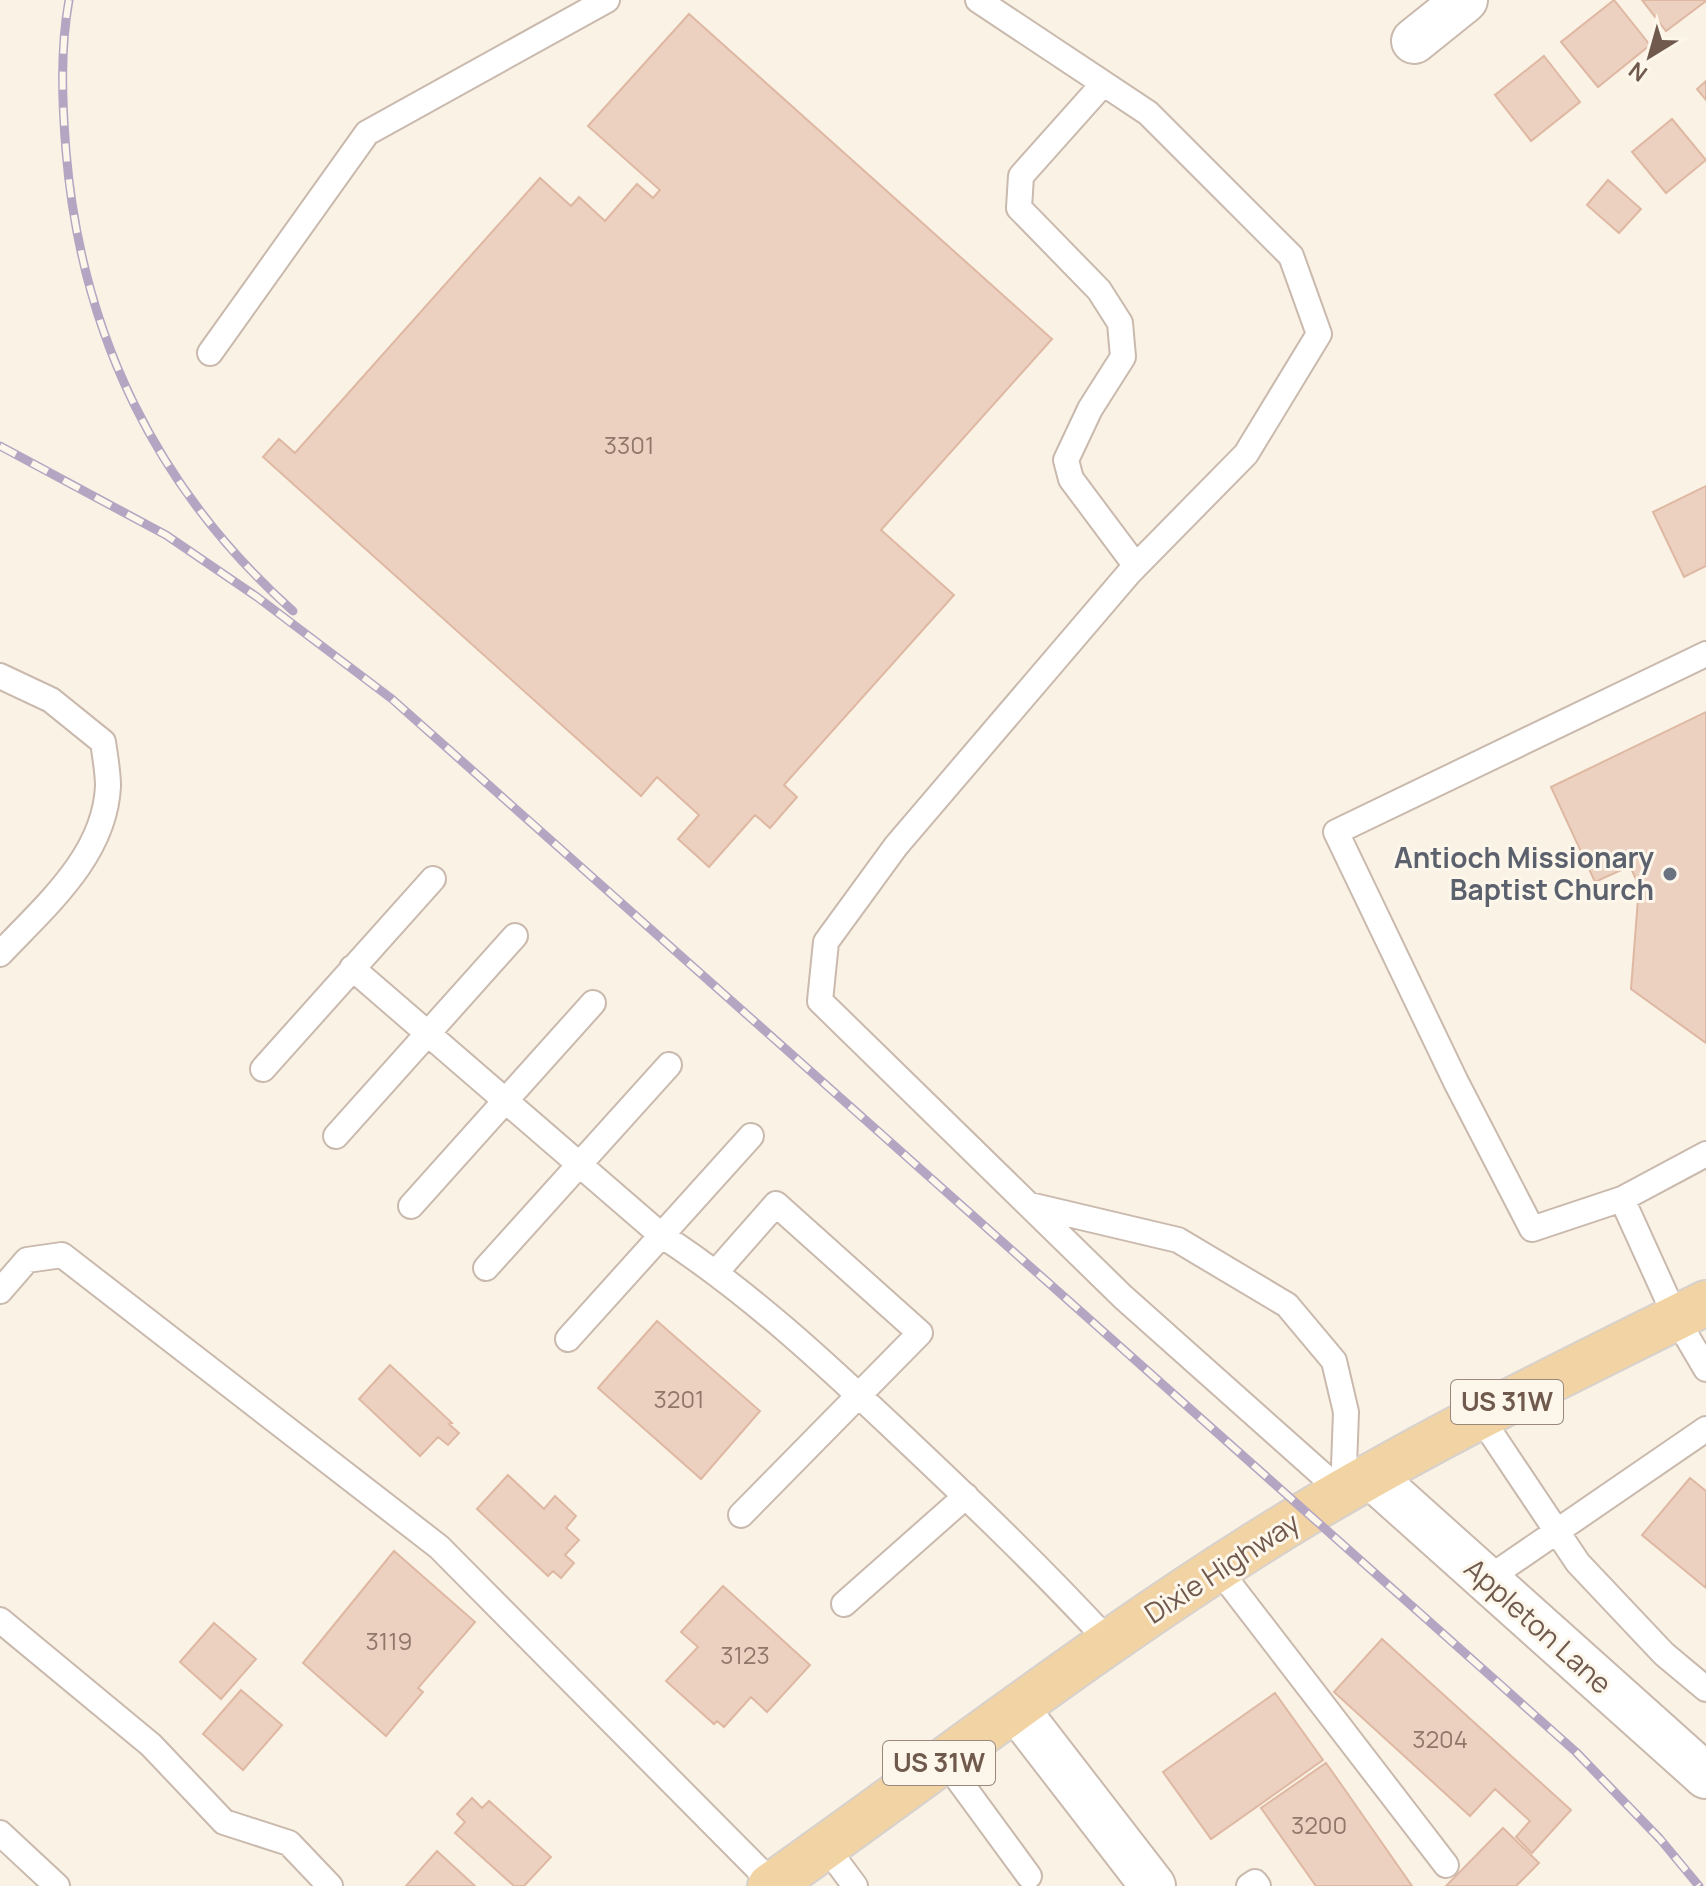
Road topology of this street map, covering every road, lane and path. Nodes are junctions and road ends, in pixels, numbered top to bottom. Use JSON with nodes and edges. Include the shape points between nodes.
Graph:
{"nodes":[{"id":1,"x":607,"y":0,"type":"edge"},
{"id":2,"x":978,"y":0,"type":"edge"},
{"id":3,"x":1465,"y":0,"type":"edge"},
{"id":4,"x":1414,"y":41,"type":"dead end"},
{"id":5,"x":1103,"y":84,"type":"junction"},
{"id":6,"x":210,"y":353,"type":"dead end"},
{"id":7,"x":1136,"y":566,"type":"junction"},
{"id":8,"x":1706,"y":654,"type":"edge"},
{"id":9,"x":0,"y":676,"type":"edge"},
{"id":10,"x":433,"y":879,"type":"dead end"},
{"id":11,"x":515,"y":936,"type":"dead end"},
{"id":12,"x":0,"y":954,"type":"edge"},
{"id":13,"x":352,"y":968,"type":"junction"},
{"id":14,"x":593,"y":1003,"type":"dead end"},
{"id":15,"x":427,"y":1033,"type":"junction"},
{"id":16,"x":669,"y":1065,"type":"dead end"},
{"id":17,"x":263,"y":1069,"type":"dead end"},
{"id":18,"x":504,"y":1100,"type":"junction"},
{"id":19,"x":336,"y":1136,"type":"dead end"},
{"id":20,"x":751,"y":1136,"type":"dead end"},
{"id":21,"x":1706,"y":1154,"type":"edge"},
{"id":22,"x":578,"y":1164,"type":"junction"},
{"id":23,"x":1622,"y":1199,"type":"junction"},
{"id":24,"x":1028,"y":1204,"type":"junction"},
{"id":25,"x":411,"y":1206,"type":"dead end"},
{"id":26,"x":661,"y":1235,"type":"junction"},
{"id":27,"x":486,"y":1268,"type":"dead end"},
{"id":28,"x":717,"y":1271,"type":"junction"},
{"id":29,"x":0,"y":1291,"type":"edge"},
{"id":30,"x":1691,"y":1311,"type":"edge"},
{"id":31,"x":568,"y":1339,"type":"dead end"},
{"id":32,"x":1706,"y":1369,"type":"edge"},
{"id":33,"x":861,"y":1397,"type":"junction"},
{"id":34,"x":1479,"y":1415,"type":"junction"},
{"id":35,"x":1706,"y":1429,"type":"edge"},
{"id":36,"x":1357,"y":1484,"type":"junction"},
{"id":37,"x":966,"y":1496,"type":"junction"},
{"id":38,"x":741,"y":1515,"type":"dead end"},
{"id":39,"x":1558,"y":1533,"type":"junction"},
{"id":40,"x":1219,"y":1570,"type":"junction"},
{"id":41,"x":1486,"y":1580,"type":"junction"},
{"id":42,"x":844,"y":1604,"type":"dead end"},
{"id":43,"x":0,"y":1620,"type":"edge"},
{"id":44,"x":1110,"y":1643,"type":"junction"},
{"id":45,"x":1706,"y":1689,"type":"edge"},
{"id":46,"x":1017,"y":1710,"type":"junction"},
{"id":47,"x":1699,"y":1758,"type":"edge"},
{"id":48,"x":944,"y":1760,"type":"junction"},
{"id":49,"x":0,"y":1833,"type":"edge"},
{"id":50,"x":826,"y":1847,"type":"junction"},
{"id":51,"x":1446,"y":1865,"type":"dead end"},
{"id":52,"x":1027,"y":1883,"type":"edge"},
{"id":53,"x":772,"y":1885,"type":"edge"},
{"id":54,"x":57,"y":1886,"type":"edge"},
{"id":55,"x":330,"y":1886,"type":"edge"},
{"id":56,"x":855,"y":1886,"type":"edge"},
{"id":57,"x":1153,"y":1886,"type":"edge"},
{"id":58,"x":1249,"y":1886,"type":"edge"},
{"id":59,"x":1258,"y":1886,"type":"edge"}],
"edges":[{"from":1,"to":6,"type":"lane","via":[[367,133]]},
{"from":2,"to":5,"type":"lane"},
{"from":3,"to":4,"type":"street"},
{"from":5,"to":7,"type":"lane","via":[[1021,176],[1019,208],[1099,290],[1120,323],[1123,357],[1066,460],[1071,479]]},
{"from":5,"to":7,"type":"lane","via":[[1148,113],[1291,256],[1319,334],[1246,454]]},
{"from":7,"to":24,"type":"lane","via":[[896,846],[826,942],[820,1001]]},
{"from":8,"to":23,"type":"lane","via":[[1336,832],[1532,1229]]},
{"from":9,"to":12,"type":"lane","via":[[51,700],[103,742],[108,786],[98,834],[74,874]]},
{"from":10,"to":13,"type":"lane"},
{"from":11,"to":15,"type":"lane"},
{"from":13,"to":15,"type":"lane"},
{"from":13,"to":17,"type":"lane"},
{"from":14,"to":18,"type":"lane"},
{"from":15,"to":18,"type":"lane"},
{"from":15,"to":19,"type":"lane"},
{"from":16,"to":22,"type":"lane"},
{"from":18,"to":22,"type":"lane"},
{"from":18,"to":25,"type":"lane"},
{"from":20,"to":26,"type":"lane"},
{"from":21,"to":23,"type":"lane"},
{"from":22,"to":26,"type":"lane"},
{"from":22,"to":27,"type":"lane"},
{"from":23,"to":30,"type":"lane"},
{"from":24,"to":36,"type":"lane","via":[[1123,1297]]},
{"from":24,"to":36,"type":"lane","via":[[1178,1240],[1287,1305],[1334,1361]]},
{"from":26,"to":28,"type":"lane"},
{"from":26,"to":31,"type":"lane"},
{"from":28,"to":33,"type":"lane"},
{"from":28,"to":33,"type":"lane","via":[[776,1204],[920,1333]]},
{"from":29,"to":53,"type":"lane","via":[[27,1260],[62,1255],[439,1547]]},
{"from":30,"to":32,"type":"lane"},
{"from":30,"to":34,"type":"main road","name":"Dixie Highway","number":"US 31W"},
{"from":33,"to":37,"type":"lane"},
{"from":33,"to":38,"type":"lane"},
{"from":34,"to":36,"type":"main road","name":"Dixie Highway","number":"US 31W"},
{"from":34,"to":39,"type":"lane"},
{"from":35,"to":39,"type":"lane"},
{"from":36,"to":40,"type":"main road","name":"Dixie Highway","number":"US 31W"},
{"from":36,"to":41,"type":"street","name":"Appleton Lane"},
{"from":37,"to":42,"type":"lane"},
{"from":37,"to":44,"type":"lane"},
{"from":39,"to":41,"type":"lane"},
{"from":39,"to":45,"type":"lane","via":[[1578,1563],[1664,1654]]},
{"from":40,"to":44,"type":"main road","name":"Dixie Highway","number":"US 31W"},
{"from":40,"to":51,"type":"lane"},
{"from":41,"to":47,"type":"street","name":"Appleton Lane"},
{"from":43,"to":55,"type":"lane","via":[[151,1745],[224,1822],[289,1843]]},
{"from":44,"to":46,"type":"main road","name":"Dixie Highway","number":"US 31W"},
{"from":46,"to":48,"type":"main road","name":"Dixie Highway","number":"US 31W"},
{"from":46,"to":57,"type":"street"},
{"from":48,"to":50,"type":"main road","name":"Dixie Highway","number":"US 31W"},
{"from":48,"to":52,"type":"lane"},
{"from":49,"to":54,"type":"lane"},
{"from":50,"to":53,"type":"main road","name":"Dixie Highway","number":"US 31W"},
{"from":50,"to":56,"type":"lane"},
{"from":58,"to":59,"type":"lane"}]}
